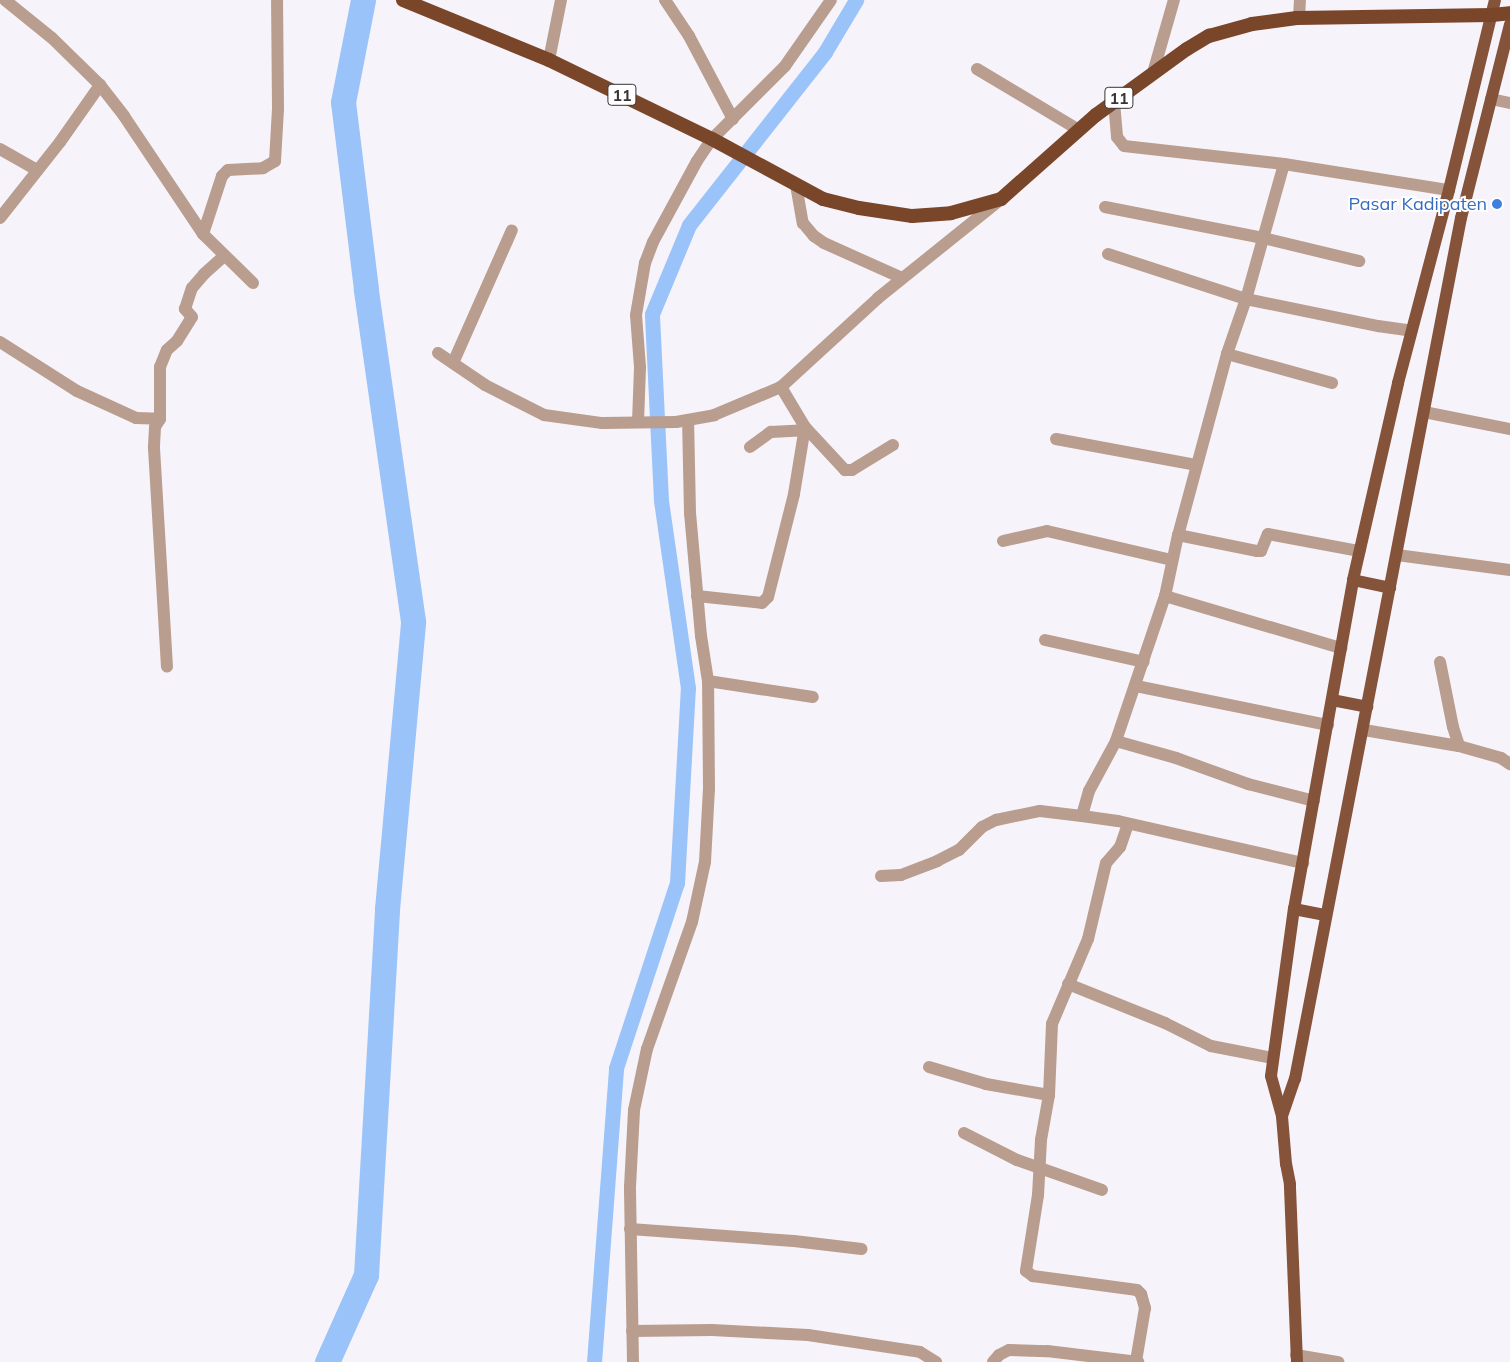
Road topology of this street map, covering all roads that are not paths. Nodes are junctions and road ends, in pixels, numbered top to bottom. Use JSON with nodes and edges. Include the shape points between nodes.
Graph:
{"nodes":[{"id":1,"x":5,"y":0,"type":"edge"},
{"id":2,"x":277,"y":0,"type":"edge"},
{"id":3,"x":403,"y":0,"type":"edge"},
{"id":4,"x":561,"y":0,"type":"edge"},
{"id":5,"x":665,"y":0,"type":"edge"},
{"id":6,"x":831,"y":0,"type":"edge"},
{"id":7,"x":1174,"y":0,"type":"edge"},
{"id":8,"x":1300,"y":0,"type":"edge"},
{"id":9,"x":1495,"y":0,"type":"edge"},
{"id":10,"x":1510,"y":13,"type":"edge"},
{"id":11,"x":1492,"y":15,"type":"junction"},
{"id":12,"x":1299,"y":18,"type":"junction"},
{"id":13,"x":1510,"y":24,"type":"edge"},
{"id":14,"x":550,"y":60,"type":"junction"},
{"id":15,"x":978,"y":69,"type":"dead end"},
{"id":16,"x":1153,"y":73,"type":"junction"},
{"id":17,"x":100,"y":85,"type":"junction"},
{"id":18,"x":1491,"y":99,"type":"junction"},
{"id":19,"x":1114,"y":102,"type":"junction"},
{"id":20,"x":1510,"y":103,"type":"edge"},
{"id":21,"x":733,"y":119,"type":"junction"},
{"id":22,"x":1079,"y":130,"type":"junction"},
{"id":23,"x":712,"y":139,"type":"junction"},
{"id":24,"x":0,"y":149,"type":"edge"},
{"id":25,"x":1284,"y":164,"type":"junction"},
{"id":26,"x":37,"y":170,"type":"junction"},
{"id":27,"x":796,"y":185,"type":"junction"},
{"id":28,"x":1449,"y":190,"type":"junction"},
{"id":29,"x":1001,"y":200,"type":"junction"},
{"id":30,"x":1106,"y":207,"type":"dead end"},
{"id":31,"x":0,"y":218,"type":"edge"},
{"id":32,"x":512,"y":230,"type":"dead end"},
{"id":33,"x":203,"y":234,"type":"junction"},
{"id":34,"x":1263,"y":238,"type":"junction"},
{"id":35,"x":1108,"y":254,"type":"dead end"},
{"id":36,"x":224,"y":256,"type":"junction"},
{"id":37,"x":1359,"y":261,"type":"dead end"},
{"id":38,"x":902,"y":278,"type":"junction"},
{"id":39,"x":253,"y":283,"type":"dead end"},
{"id":40,"x":1246,"y":299,"type":"junction"},
{"id":41,"x":1412,"y":331,"type":"junction"},
{"id":42,"x":0,"y":342,"type":"edge"},
{"id":43,"x":438,"y":353,"type":"dead end"},
{"id":44,"x":1226,"y":354,"type":"junction"},
{"id":45,"x":453,"y":363,"type":"junction"},
{"id":46,"x":1332,"y":382,"type":"dead end"},
{"id":47,"x":781,"y":387,"type":"junction"},
{"id":48,"x":1424,"y":412,"type":"junction"},
{"id":49,"x":160,"y":419,"type":"junction"},
{"id":50,"x":682,"y":421,"type":"junction"},
{"id":51,"x":642,"y":423,"type":"junction"},
{"id":52,"x":804,"y":429,"type":"junction"},
{"id":53,"x":1510,"y":429,"type":"edge"},
{"id":54,"x":1056,"y":439,"type":"dead end"},
{"id":55,"x":893,"y":445,"type":"dead end"},
{"id":56,"x":750,"y":447,"type":"dead end"},
{"id":57,"x":1196,"y":465,"type":"junction"},
{"id":58,"x":1178,"y":535,"type":"junction"},
{"id":59,"x":1004,"y":541,"type":"dead end"},
{"id":60,"x":1360,"y":551,"type":"junction"},
{"id":61,"x":1397,"y":555,"type":"junction"},
{"id":62,"x":1172,"y":560,"type":"junction"},
{"id":63,"x":1510,"y":570,"type":"edge"},
{"id":64,"x":1353,"y":580,"type":"junction"},
{"id":65,"x":1390,"y":588,"type":"junction"},
{"id":66,"x":697,"y":596,"type":"junction"},
{"id":67,"x":1164,"y":596,"type":"junction"},
{"id":68,"x":1046,"y":640,"type":"dead end"},
{"id":69,"x":1342,"y":648,"type":"junction"},
{"id":70,"x":1144,"y":662,"type":"junction"},
{"id":71,"x":1440,"y":662,"type":"dead end"},
{"id":72,"x":167,"y":667,"type":"dead end"},
{"id":73,"x":708,"y":681,"type":"junction"},
{"id":74,"x":1136,"y":686,"type":"junction"},
{"id":75,"x":814,"y":697,"type":"dead end"},
{"id":76,"x":1332,"y":700,"type":"junction"},
{"id":77,"x":1366,"y":707,"type":"junction"},
{"id":78,"x":1328,"y":725,"type":"junction"},
{"id":79,"x":1364,"y":730,"type":"junction"},
{"id":80,"x":1116,"y":741,"type":"junction"},
{"id":81,"x":1459,"y":746,"type":"junction"},
{"id":82,"x":1510,"y":764,"type":"edge"},
{"id":83,"x":1314,"y":801,"type":"junction"},
{"id":84,"x":1082,"y":816,"type":"junction"},
{"id":85,"x":1128,"y":824,"type":"junction"},
{"id":86,"x":1303,"y":863,"type":"junction"},
{"id":87,"x":881,"y":876,"type":"dead end"},
{"id":88,"x":1294,"y":909,"type":"junction"},
{"id":89,"x":1325,"y":914,"type":"junction"},
{"id":90,"x":1068,"y":984,"type":"junction"},
{"id":91,"x":1273,"y":1058,"type":"junction"},
{"id":92,"x":929,"y":1066,"type":"dead end"},
{"id":93,"x":1049,"y":1095,"type":"junction"},
{"id":94,"x":1282,"y":1116,"type":"junction"},
{"id":95,"x":964,"y":1133,"type":"dead end"},
{"id":96,"x":1038,"y":1168,"type":"junction"},
{"id":97,"x":1102,"y":1190,"type":"dead end"},
{"id":98,"x":630,"y":1230,"type":"junction"},
{"id":99,"x":862,"y":1249,"type":"dead end"},
{"id":100,"x":632,"y":1332,"type":"junction"},
{"id":101,"x":1296,"y":1359,"type":"edge"},
{"id":102,"x":633,"y":1362,"type":"edge"},
{"id":103,"x":936,"y":1362,"type":"edge"},
{"id":104,"x":992,"y":1362,"type":"edge"},
{"id":105,"x":1137,"y":1362,"type":"edge"},
{"id":106,"x":1338,"y":1362,"type":"edge"}],
"edges":[{"from":1,"to":17,"type":"street","via":[[52,38]]},
{"from":2,"to":33,"type":"street","via":[[275,161],[263,168],[228,170],[222,176]]},
{"from":3,"to":14,"type":"highway","number":"11"},
{"from":4,"to":14,"type":"street"},
{"from":5,"to":21,"type":"street","via":[[689,36]]},
{"from":6,"to":21,"type":"street","via":[[785,66]]},
{"from":7,"to":16,"type":"street"},
{"from":8,"to":12,"type":"street"},
{"from":9,"to":11,"type":"main road"},
{"from":10,"to":11,"type":"highway","number":"11"},
{"from":11,"to":12,"type":"highway","number":"11"},
{"from":11,"to":28,"type":"main road"},
{"from":12,"to":16,"type":"highway","number":"11","via":[[1252,24],[1209,36]]},
{"from":13,"to":18,"type":"main road"},
{"from":14,"to":23,"type":"highway","number":"11"},
{"from":15,"to":22,"type":"street"},
{"from":16,"to":19,"type":"highway","number":"11"},
{"from":17,"to":26,"type":"street"},
{"from":17,"to":33,"type":"street"},
{"from":18,"to":20,"type":"street"},
{"from":18,"to":48,"type":"main road","via":[[1461,218]]},
{"from":19,"to":22,"type":"highway","number":"11"},
{"from":19,"to":25,"type":"street","via":[[1117,136],[1124,146]]},
{"from":21,"to":23,"type":"street"},
{"from":22,"to":29,"type":"highway","number":"11"},
{"from":23,"to":27,"type":"highway","number":"11"},
{"from":23,"to":51,"type":"street","via":[[671,206],[645,262],[636,315]]},
{"from":24,"to":26,"type":"street"},
{"from":25,"to":28,"type":"street"},
{"from":25,"to":34,"type":"street"},
{"from":26,"to":31,"type":"street"},
{"from":27,"to":29,"type":"highway","number":"11","via":[[823,199],[912,216],[951,214]]},
{"from":27,"to":38,"type":"street","via":[[803,223],[814,236]]},
{"from":28,"to":41,"type":"main road"},
{"from":29,"to":38,"type":"street"},
{"from":30,"to":34,"type":"street"},
{"from":32,"to":45,"type":"street"},
{"from":33,"to":36,"type":"street"},
{"from":34,"to":37,"type":"street"},
{"from":34,"to":40,"type":"street"},
{"from":35,"to":40,"type":"street"},
{"from":36,"to":39,"type":"street"},
{"from":36,"to":49,"type":"street","via":[[192,288],[185,308],[192,317],[177,341],[167,350],[160,367]]},
{"from":38,"to":47,"type":"street"},
{"from":40,"to":41,"type":"street"},
{"from":40,"to":44,"type":"street"},
{"from":41,"to":60,"type":"main road"},
{"from":42,"to":49,"type":"street","via":[[78,391],[136,418]]},
{"from":43,"to":45,"type":"street"},
{"from":44,"to":46,"type":"street"},
{"from":44,"to":57,"type":"street"},
{"from":45,"to":51,"type":"street","via":[[527,409],[544,415],[578,422]]},
{"from":47,"to":50,"type":"street","via":[[714,415]]},
{"from":47,"to":52,"type":"street"},
{"from":48,"to":53,"type":"street"},
{"from":48,"to":61,"type":"main road"},
{"from":49,"to":72,"type":"street","via":[[155,427],[154,448]]},
{"from":50,"to":51,"type":"street"},
{"from":50,"to":66,"type":"street"},
{"from":52,"to":55,"type":"street","via":[[844,470],[852,470]]},
{"from":52,"to":56,"type":"street","via":[[771,432]]},
{"from":52,"to":66,"type":"street","via":[[794,494],[768,597],[762,603]]},
{"from":54,"to":57,"type":"street"},
{"from":57,"to":58,"type":"street"},
{"from":58,"to":60,"type":"street","via":[[1257,551],[1261,551],[1268,534]]},
{"from":58,"to":62,"type":"street"},
{"from":59,"to":62,"type":"street","via":[[1047,532]]},
{"from":60,"to":64,"type":"main road"},
{"from":61,"to":63,"type":"street"},
{"from":61,"to":65,"type":"main road"},
{"from":62,"to":67,"type":"street"},
{"from":64,"to":65,"type":"main road"},
{"from":64,"to":69,"type":"main road"},
{"from":65,"to":77,"type":"main road"},
{"from":66,"to":73,"type":"street"},
{"from":67,"to":69,"type":"street"},
{"from":67,"to":70,"type":"street"},
{"from":68,"to":70,"type":"street"},
{"from":69,"to":76,"type":"main road"},
{"from":70,"to":74,"type":"street"},
{"from":71,"to":81,"type":"street"},
{"from":73,"to":75,"type":"street"},
{"from":73,"to":98,"type":"street","via":[[709,789],[705,862],[692,922],[647,1049],[634,1110]]},
{"from":74,"to":78,"type":"street"},
{"from":74,"to":80,"type":"street"},
{"from":76,"to":77,"type":"main road"},
{"from":76,"to":78,"type":"main road"},
{"from":77,"to":79,"type":"main road"},
{"from":78,"to":83,"type":"main road"},
{"from":79,"to":81,"type":"street"},
{"from":79,"to":89,"type":"main road"},
{"from":80,"to":83,"type":"street","via":[[1248,784]]},
{"from":80,"to":84,"type":"street","via":[[1089,791]]},
{"from":81,"to":82,"type":"street"},
{"from":83,"to":86,"type":"main road"},
{"from":84,"to":85,"type":"street"},
{"from":84,"to":87,"type":"street","via":[[1040,811],[996,820],[982,827],[959,850],[937,861],[901,875]]},
{"from":85,"to":86,"type":"street"},
{"from":85,"to":90,"type":"street","via":[[1120,847],[1106,863],[1091,929]]},
{"from":86,"to":88,"type":"main road"},
{"from":88,"to":89,"type":"main road"},
{"from":88,"to":91,"type":"main road"},
{"from":89,"to":94,"type":"main road","via":[[1295,1079]]},
{"from":90,"to":91,"type":"street","via":[[1165,1023],[1211,1046]]},
{"from":90,"to":93,"type":"street","via":[[1052,1024]]},
{"from":91,"to":94,"type":"main road","via":[[1271,1076]]},
{"from":92,"to":93,"type":"street","via":[[986,1084]]},
{"from":93,"to":96,"type":"street"},
{"from":94,"to":101,"type":"main road","via":[[1290,1184]]},
{"from":95,"to":96,"type":"street"},
{"from":96,"to":97,"type":"street"},
{"from":96,"to":105,"type":"street","via":[[1038,1195],[1026,1271],[1033,1276],[1137,1290],[1145,1308]]},
{"from":98,"to":99,"type":"street"},
{"from":98,"to":100,"type":"street"},
{"from":100,"to":102,"type":"street"},
{"from":100,"to":103,"type":"street","via":[[712,1330],[808,1335],[920,1352]]},
{"from":101,"to":106,"type":"street"},
{"from":104,"to":105,"type":"street","via":[[1009,1350],[1047,1351]]}]}
